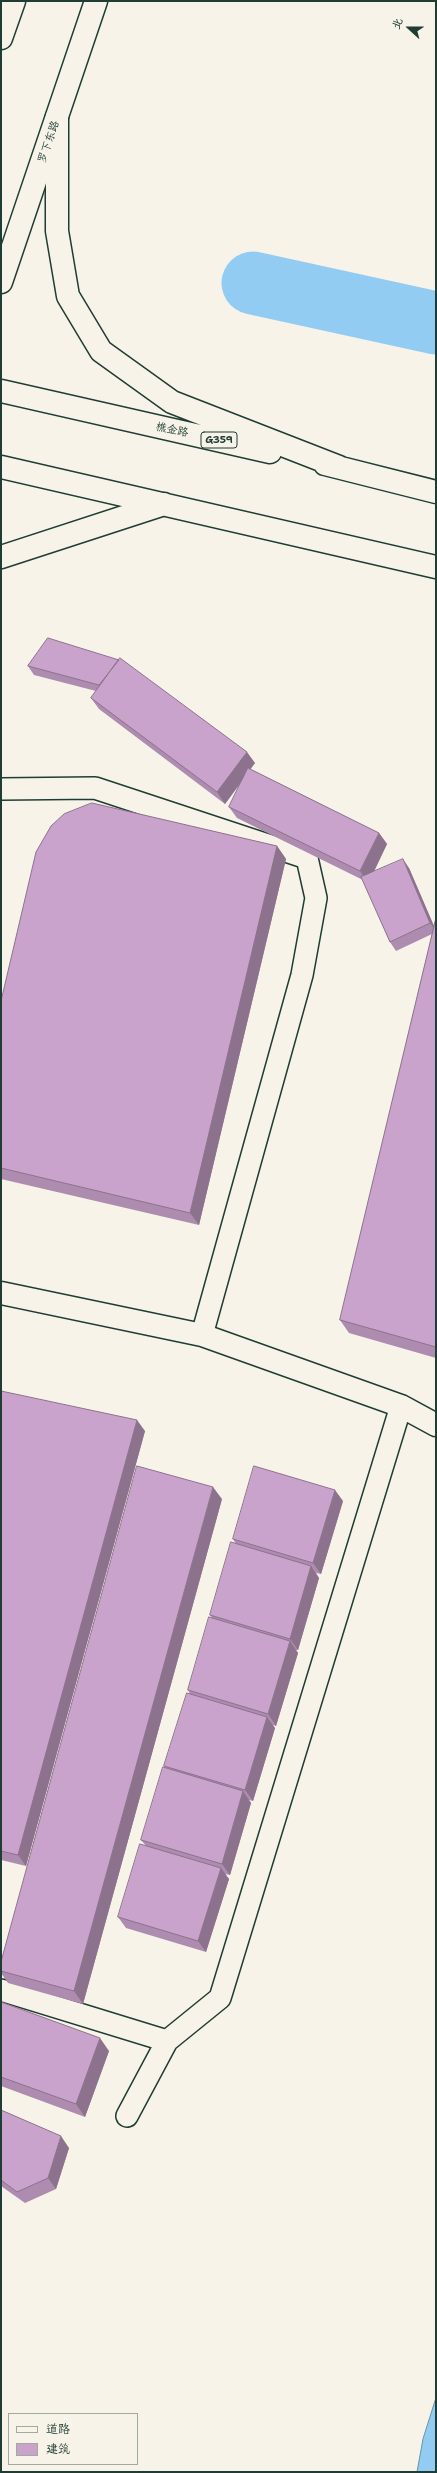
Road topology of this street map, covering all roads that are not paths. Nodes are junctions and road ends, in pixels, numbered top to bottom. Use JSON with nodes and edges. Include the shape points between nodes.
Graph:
{"nodes":[{"id":1,"x":14,"y":1,"type":"edge"},
{"id":2,"x":96,"y":1,"type":"edge"},
{"id":3,"x":1,"y":38,"type":"edge"},
{"id":4,"x":57,"y":117,"type":"junction"},
{"id":5,"x":1,"y":282,"type":"edge"},
{"id":6,"x":1,"y":391,"type":"edge"},
{"id":7,"x":1,"y":467,"type":"edge"},
{"id":8,"x":339,"y":467,"type":"junction"},
{"id":9,"x":436,"y":492,"type":"edge"},
{"id":10,"x":164,"y":504,"type":"junction"},
{"id":11,"x":1,"y":557,"type":"edge"},
{"id":12,"x":436,"y":567,"type":"edge"},
{"id":13,"x":1,"y":788,"type":"edge"},
{"id":14,"x":1,"y":1293,"type":"edge"},
{"id":15,"x":202,"y":1335,"type":"junction"},
{"id":16,"x":401,"y":1406,"type":"junction"},
{"id":17,"x":436,"y":1425,"type":"edge"},
{"id":18,"x":1,"y":1990,"type":"edge"},
{"id":19,"x":167,"y":2041,"type":"junction"},
{"id":20,"x":127,"y":2116,"type":"dead end"}],
"edges":[{"from":1,"to":3,"type":"main road"},
{"from":2,"to":4,"type":"main road","name":"罗下东路"},
{"from":4,"to":5,"type":"main road","name":"罗下东路"},
{"from":4,"to":8,"type":"main road","via":[[57,231],[68,296],[101,351],[172,402]]},
{"from":6,"to":8,"type":"main road","name":"樵金路","number":"G359"},
{"from":7,"to":10,"type":"main road"},
{"from":8,"to":9,"type":"main road","name":"樵金路","number":"G359"},
{"from":10,"to":11,"type":"main road"},
{"from":10,"to":12,"type":"main road"},
{"from":13,"to":15,"type":"lane","via":[[95,788],[307,858],[316,898],[302,975]]},
{"from":14,"to":15,"type":"main road"},
{"from":15,"to":16,"type":"main road"},
{"from":16,"to":17,"type":"main road"},
{"from":16,"to":19,"type":"lane","via":[[220,1998]]},
{"from":18,"to":19,"type":"lane"},
{"from":19,"to":20,"type":"lane"}]}
